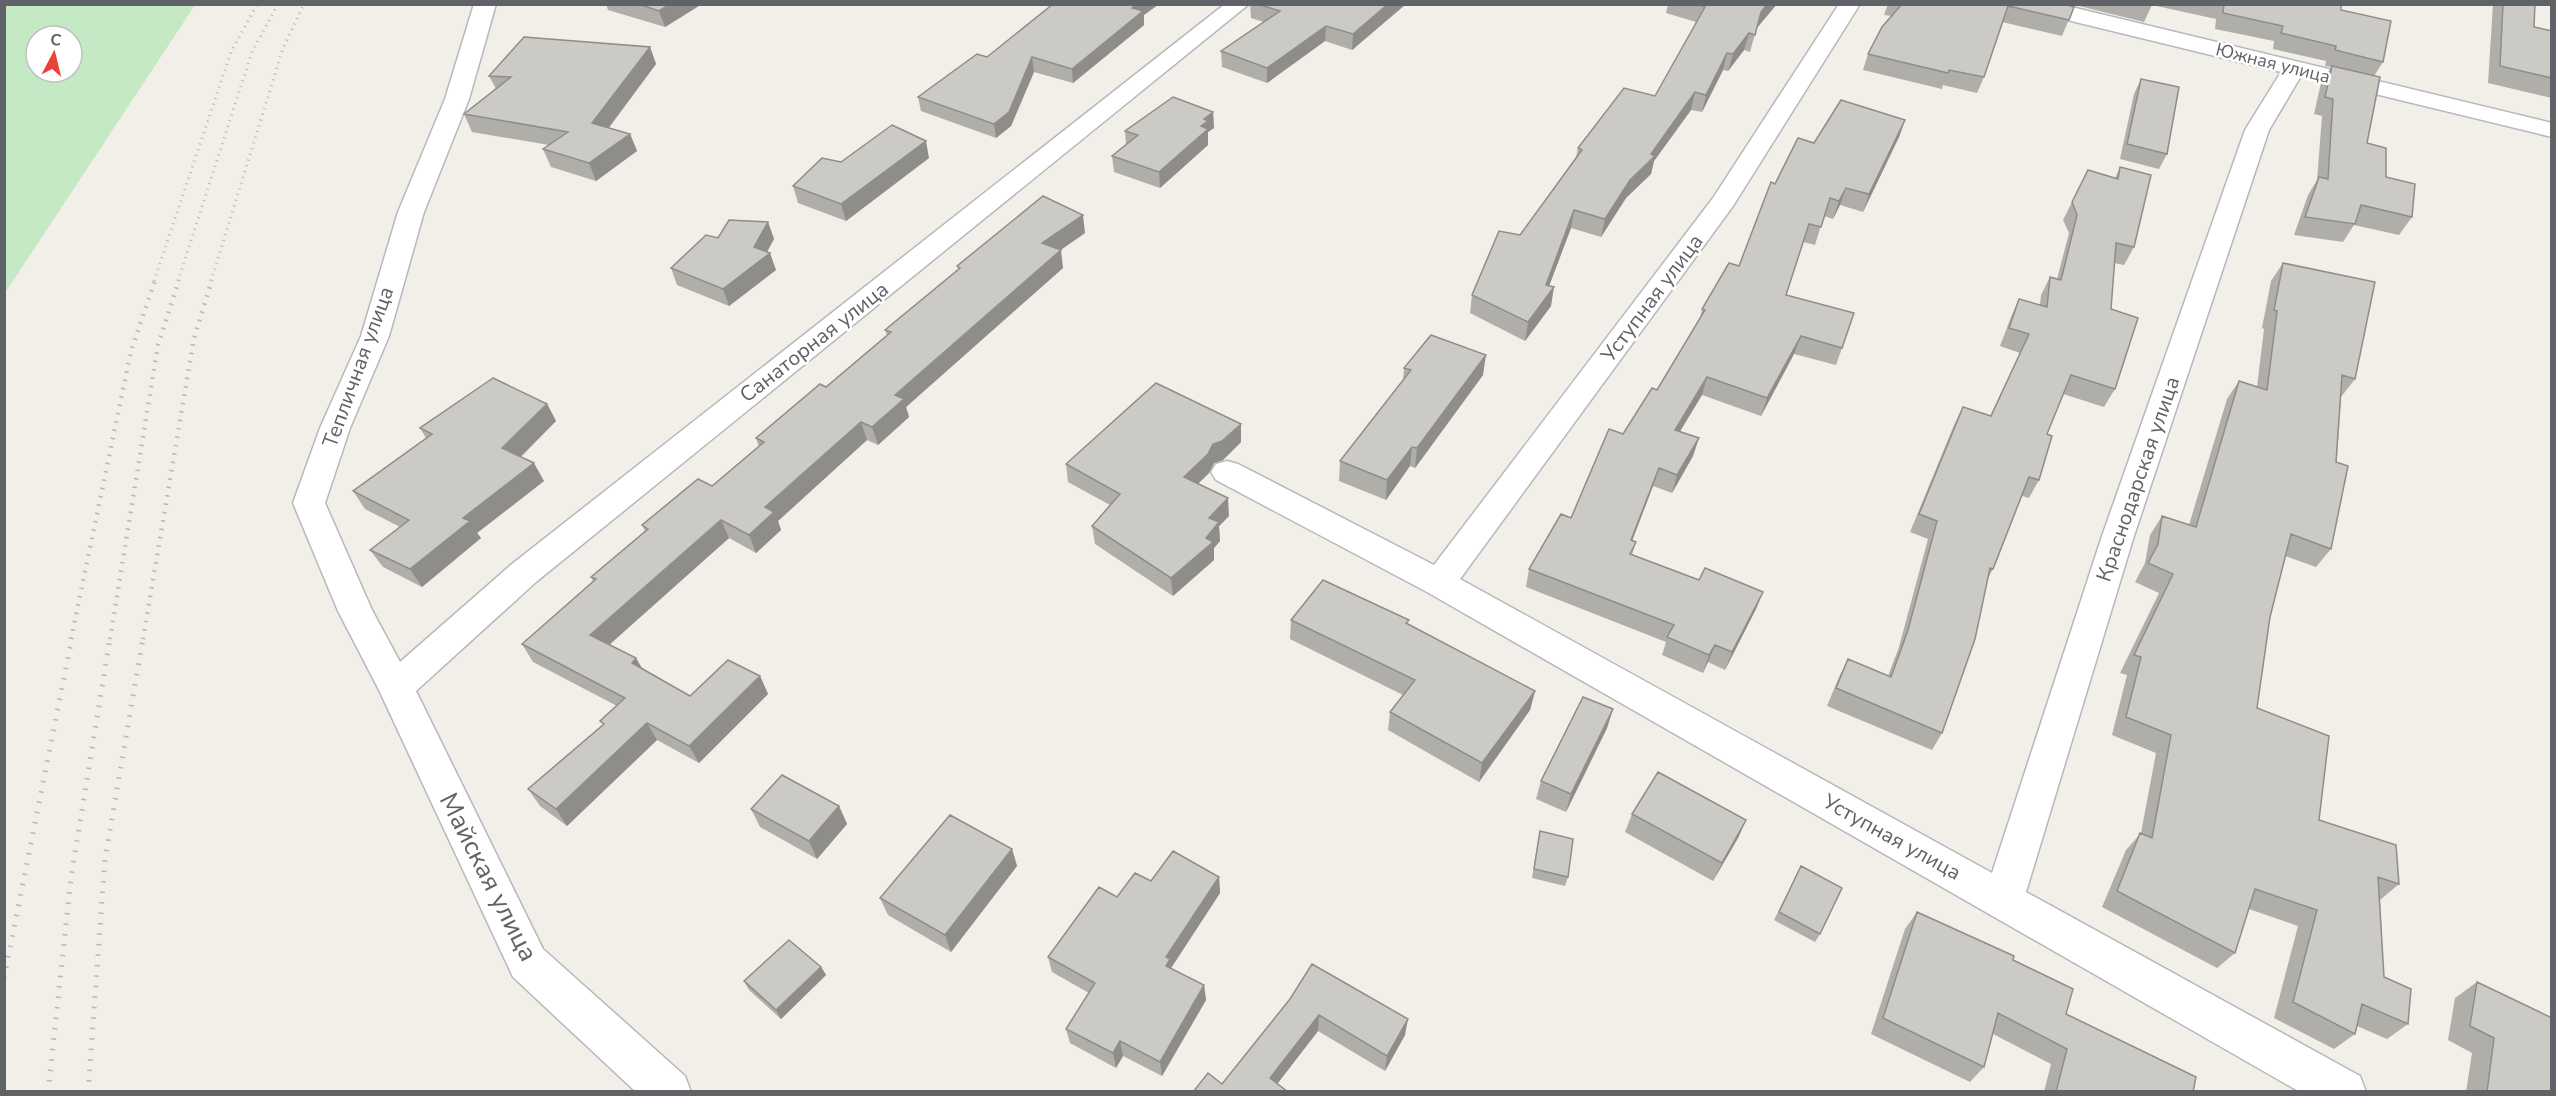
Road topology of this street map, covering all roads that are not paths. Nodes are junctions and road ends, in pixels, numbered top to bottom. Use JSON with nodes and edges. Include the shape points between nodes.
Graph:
{"nodes":[{"id":1,"x":485,"y":4,"type":"edge"},
{"id":2,"x":1239,"y":4,"type":"edge"},
{"id":3,"x":1851,"y":4,"type":"edge"},
{"id":4,"x":2030,"y":4,"type":"edge"},
{"id":5,"x":2295,"y":68,"type":"junction"},
{"id":6,"x":2552,"y":130,"type":"edge"},
{"id":7,"x":1227,"y":472,"type":"dead end"},
{"id":8,"x":1439,"y":583,"type":"junction"},
{"id":9,"x":396,"y":687,"type":"junction"},
{"id":10,"x":2003,"y":900,"type":"junction"},
{"id":11,"x":669,"y":1092,"type":"edge"},
{"id":12,"x":2344,"y":1092,"type":"edge"}],
"edges":[{"from":1,"to":9,"type":"street","name":"Тепличная улица","via":[[457,99],[411,212],[375,336],[334,428],[309,503],[355,611]]},
{"from":2,"to":9,"type":"street","name":"Санаторная улица","via":[[524,573]]},
{"from":3,"to":8,"type":"street","name":"Уступная улица","via":[[1724,201]]},
{"from":4,"to":5,"type":"street","name":"Южная улица"},
{"from":5,"to":6,"type":"street","name":"Южная улица"},
{"from":5,"to":10,"type":"street","name":"Краснодарская улица","via":[[2257,130],[2121,527]]},
{"from":7,"to":8,"type":"street","name":"Уступная улица"},
{"from":8,"to":10,"type":"street","name":"Уступная улица"},
{"from":9,"to":11,"type":"street","name":"Майская улица","via":[[528,963]]},
{"from":10,"to":12,"type":"street","name":"Уступная улица"}]}
